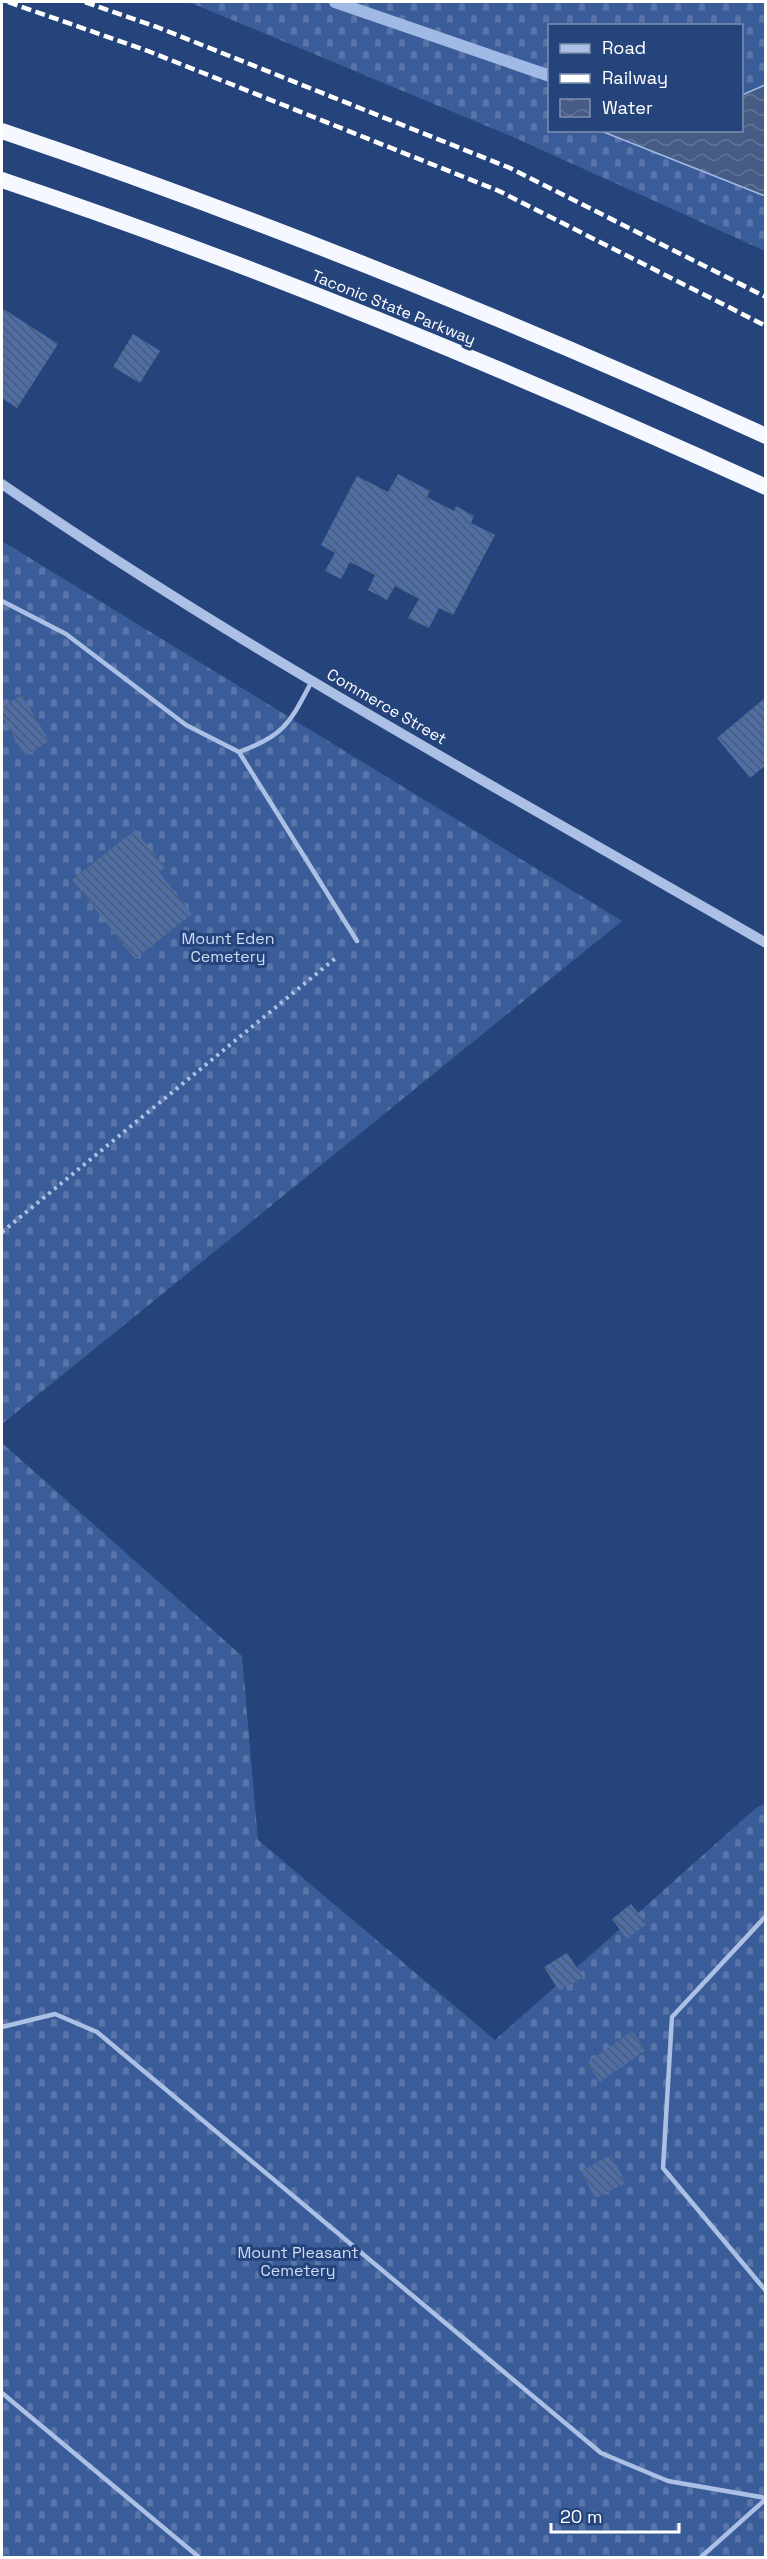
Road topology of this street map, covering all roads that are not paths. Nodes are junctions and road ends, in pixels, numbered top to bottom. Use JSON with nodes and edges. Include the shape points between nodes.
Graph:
{"nodes":[{"id":1,"x":2,"y":131,"type":"edge"},
{"id":2,"x":2,"y":180,"type":"edge"},
{"id":3,"x":765,"y":436,"type":"edge"},
{"id":4,"x":2,"y":484,"type":"edge"},
{"id":5,"x":765,"y":487,"type":"edge"},
{"id":6,"x":2,"y":601,"type":"edge"},
{"id":7,"x":312,"y":681,"type":"junction"},
{"id":8,"x":239,"y":752,"type":"junction"},
{"id":9,"x":357,"y":941,"type":"road end"},
{"id":10,"x":765,"y":943,"type":"edge"},
{"id":11,"x":765,"y":1916,"type":"edge"},
{"id":12,"x":2,"y":2026,"type":"edge"},
{"id":13,"x":765,"y":2291,"type":"edge"},
{"id":14,"x":2,"y":2392,"type":"edge"},
{"id":15,"x":765,"y":2498,"type":"edge"},
{"id":16,"x":200,"y":2558,"type":"edge"},
{"id":17,"x":700,"y":2558,"type":"edge"}],
"edges":[{"from":1,"to":3,"type":"highway","name":"Taconic State Parkway","via":[[246,217],[387,273]]},
{"from":2,"to":5,"type":"highway","name":"Taconic State Parkway","via":[[225,260],[510,373]]},
{"from":4,"to":7,"type":"street","name":"Commerce Street","via":[[185,604]]},
{"from":6,"to":8,"type":"lane","via":[[66,634],[186,725]]},
{"from":7,"to":8,"type":"lane","via":[[288,726],[260,745]]},
{"from":7,"to":10,"type":"street","name":"Commerce Street"},
{"from":8,"to":9,"type":"lane"},
{"from":11,"to":13,"type":"lane","via":[[672,2017],[663,2168]]},
{"from":12,"to":15,"type":"lane","via":[[55,2014],[97,2032],[601,2453],[668,2481]]},
{"from":14,"to":16,"type":"lane"},
{"from":15,"to":17,"type":"lane"}]}
